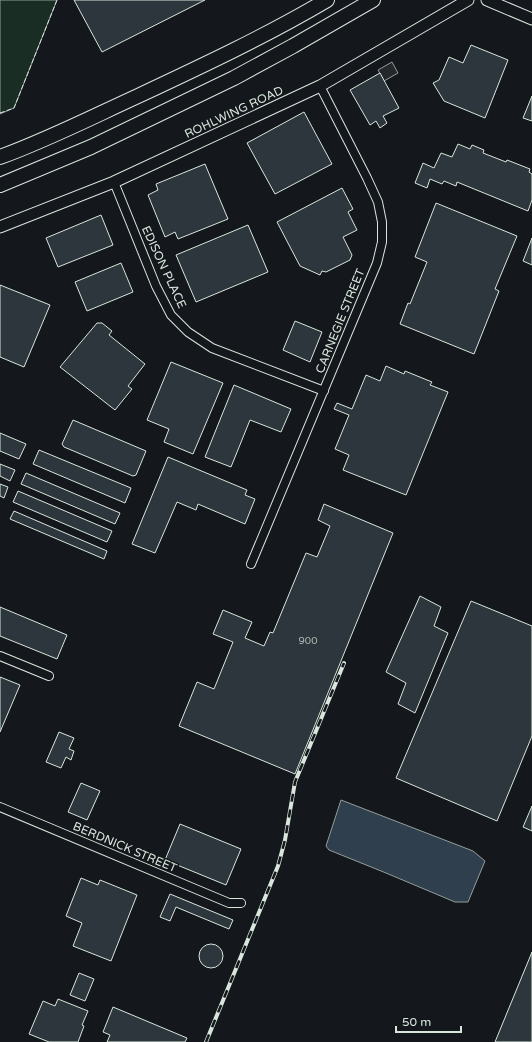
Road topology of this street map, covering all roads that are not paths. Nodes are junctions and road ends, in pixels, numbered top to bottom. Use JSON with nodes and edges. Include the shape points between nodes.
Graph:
{"nodes":[{"id":1,"x":327,"y":0,"type":"edge"},
{"id":2,"x":373,"y":0,"type":"edge"},
{"id":3,"x":468,"y":0,"type":"edge"},
{"id":4,"x":487,"y":0,"type":"edge"},
{"id":5,"x":532,"y":19,"type":"edge"},
{"id":6,"x":320,"y":86,"type":"junction"},
{"id":7,"x":0,"y":158,"type":"edge"},
{"id":8,"x":114,"y":182,"type":"junction"},
{"id":9,"x":0,"y":185,"type":"edge"},
{"id":10,"x":0,"y":227,"type":"edge"},
{"id":11,"x":324,"y":391,"type":"junction"},
{"id":12,"x":251,"y":564,"type":"dead end"},
{"id":13,"x":0,"y":656,"type":"edge"},
{"id":14,"x":48,"y":676,"type":"dead end"},
{"id":15,"x":0,"y":807,"type":"edge"},
{"id":16,"x":241,"y":904,"type":"dead end"}],
"edges":[{"from":1,"to":7,"type":"highway","via":[[293,20],[180,76],[54,136]]},
{"from":2,"to":9,"type":"highway","via":[[234,78],[91,147]]},
{"from":3,"to":6,"type":"main road","name":"ROHLWING ROAD"},
{"from":4,"to":5,"type":"main road"},
{"from":6,"to":8,"type":"main road","name":"ROHLWING ROAD"},
{"from":6,"to":11,"type":"street","name":"CARNEGIE STREET","via":[[378,202],[382,222],[382,242],[377,263]]},
{"from":8,"to":10,"type":"main road","name":"ROHLWING ROAD"},
{"from":8,"to":11,"type":"street","name":"EDISON PLACE","via":[[156,286],[171,315],[188,332],[212,348]]},
{"from":11,"to":12,"type":"street","name":"CARNEGIE STREET"},
{"from":13,"to":14,"type":"street"},
{"from":15,"to":16,"type":"street","name":"BERDNICK STREET","via":[[229,904]]}]}
